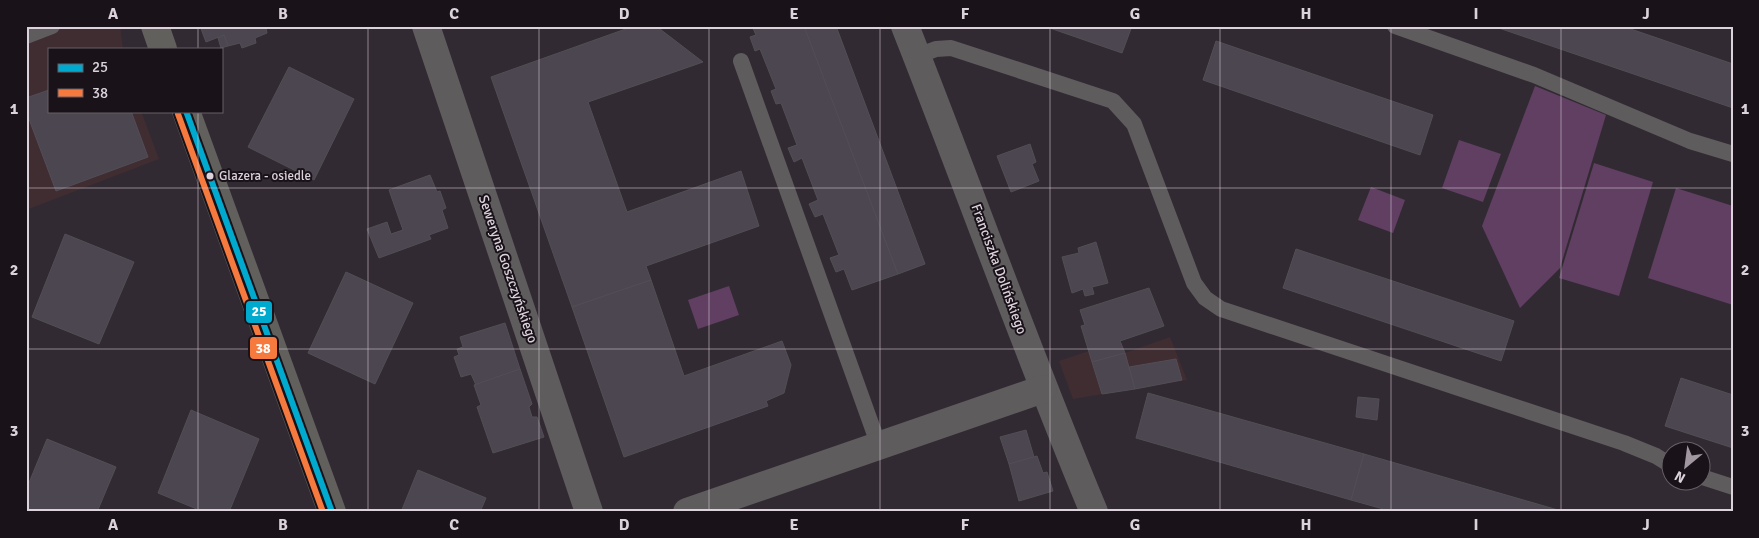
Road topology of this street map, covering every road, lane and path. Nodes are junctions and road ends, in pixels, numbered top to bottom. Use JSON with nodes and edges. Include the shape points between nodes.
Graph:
{"nodes":[{"id":1,"x":52,"y":26,"type":"edge"},
{"id":2,"x":155,"y":26,"type":"edge"},
{"id":3,"x":426,"y":26,"type":"edge"},
{"id":4,"x":905,"y":26,"type":"edge"},
{"id":5,"x":1395,"y":26,"type":"edge"},
{"id":6,"x":26,"y":36,"type":"edge"},
{"id":7,"x":163,"y":48,"type":"edge"},
{"id":8,"x":917,"y":56,"type":"junction"},
{"id":9,"x":740,"y":61,"type":"dead end"},
{"id":10,"x":186,"y":112,"type":"edge"},
{"id":11,"x":1733,"y":154,"type":"edge"},
{"id":12,"x":1043,"y":389,"type":"junction"},
{"id":13,"x":879,"y":446,"type":"junction"},
{"id":14,"x":1662,"y":460,"type":"edge"},
{"id":15,"x":1712,"y":480,"type":"edge"},
{"id":16,"x":1733,"y":487,"type":"edge"},
{"id":17,"x":332,"y":512,"type":"edge"},
{"id":18,"x":589,"y":512,"type":"edge"},
{"id":19,"x":687,"y":512,"type":"edge"},
{"id":20,"x":1094,"y":512,"type":"edge"}],
"edges":[{"from":1,"to":6,"type":"lane"},
{"from":2,"to":7,"type":"street"},
{"from":3,"to":18,"type":"street","name":"Seweryna Goszczyńskiego"},
{"from":4,"to":8,"type":"street","name":"Franciszka Dolińskiego"},
{"from":5,"to":11,"type":"lane","via":[[1534,75],[1690,141]]},
{"from":8,"to":12,"type":"street","name":"Franciszka Dolińskiego"},
{"from":8,"to":14,"type":"lane","via":[[936,49],[952,48],[1113,101],[1134,124],[1194,283],[1205,298],[1221,309],[1624,443]]},
{"from":9,"to":13,"type":"lane"},
{"from":10,"to":17,"type":"street"},
{"from":12,"to":13,"type":"street"},
{"from":12,"to":20,"type":"street","name":"Franciszka Dolińskiego"},
{"from":13,"to":19,"type":"street"},
{"from":15,"to":16,"type":"lane"}]}
